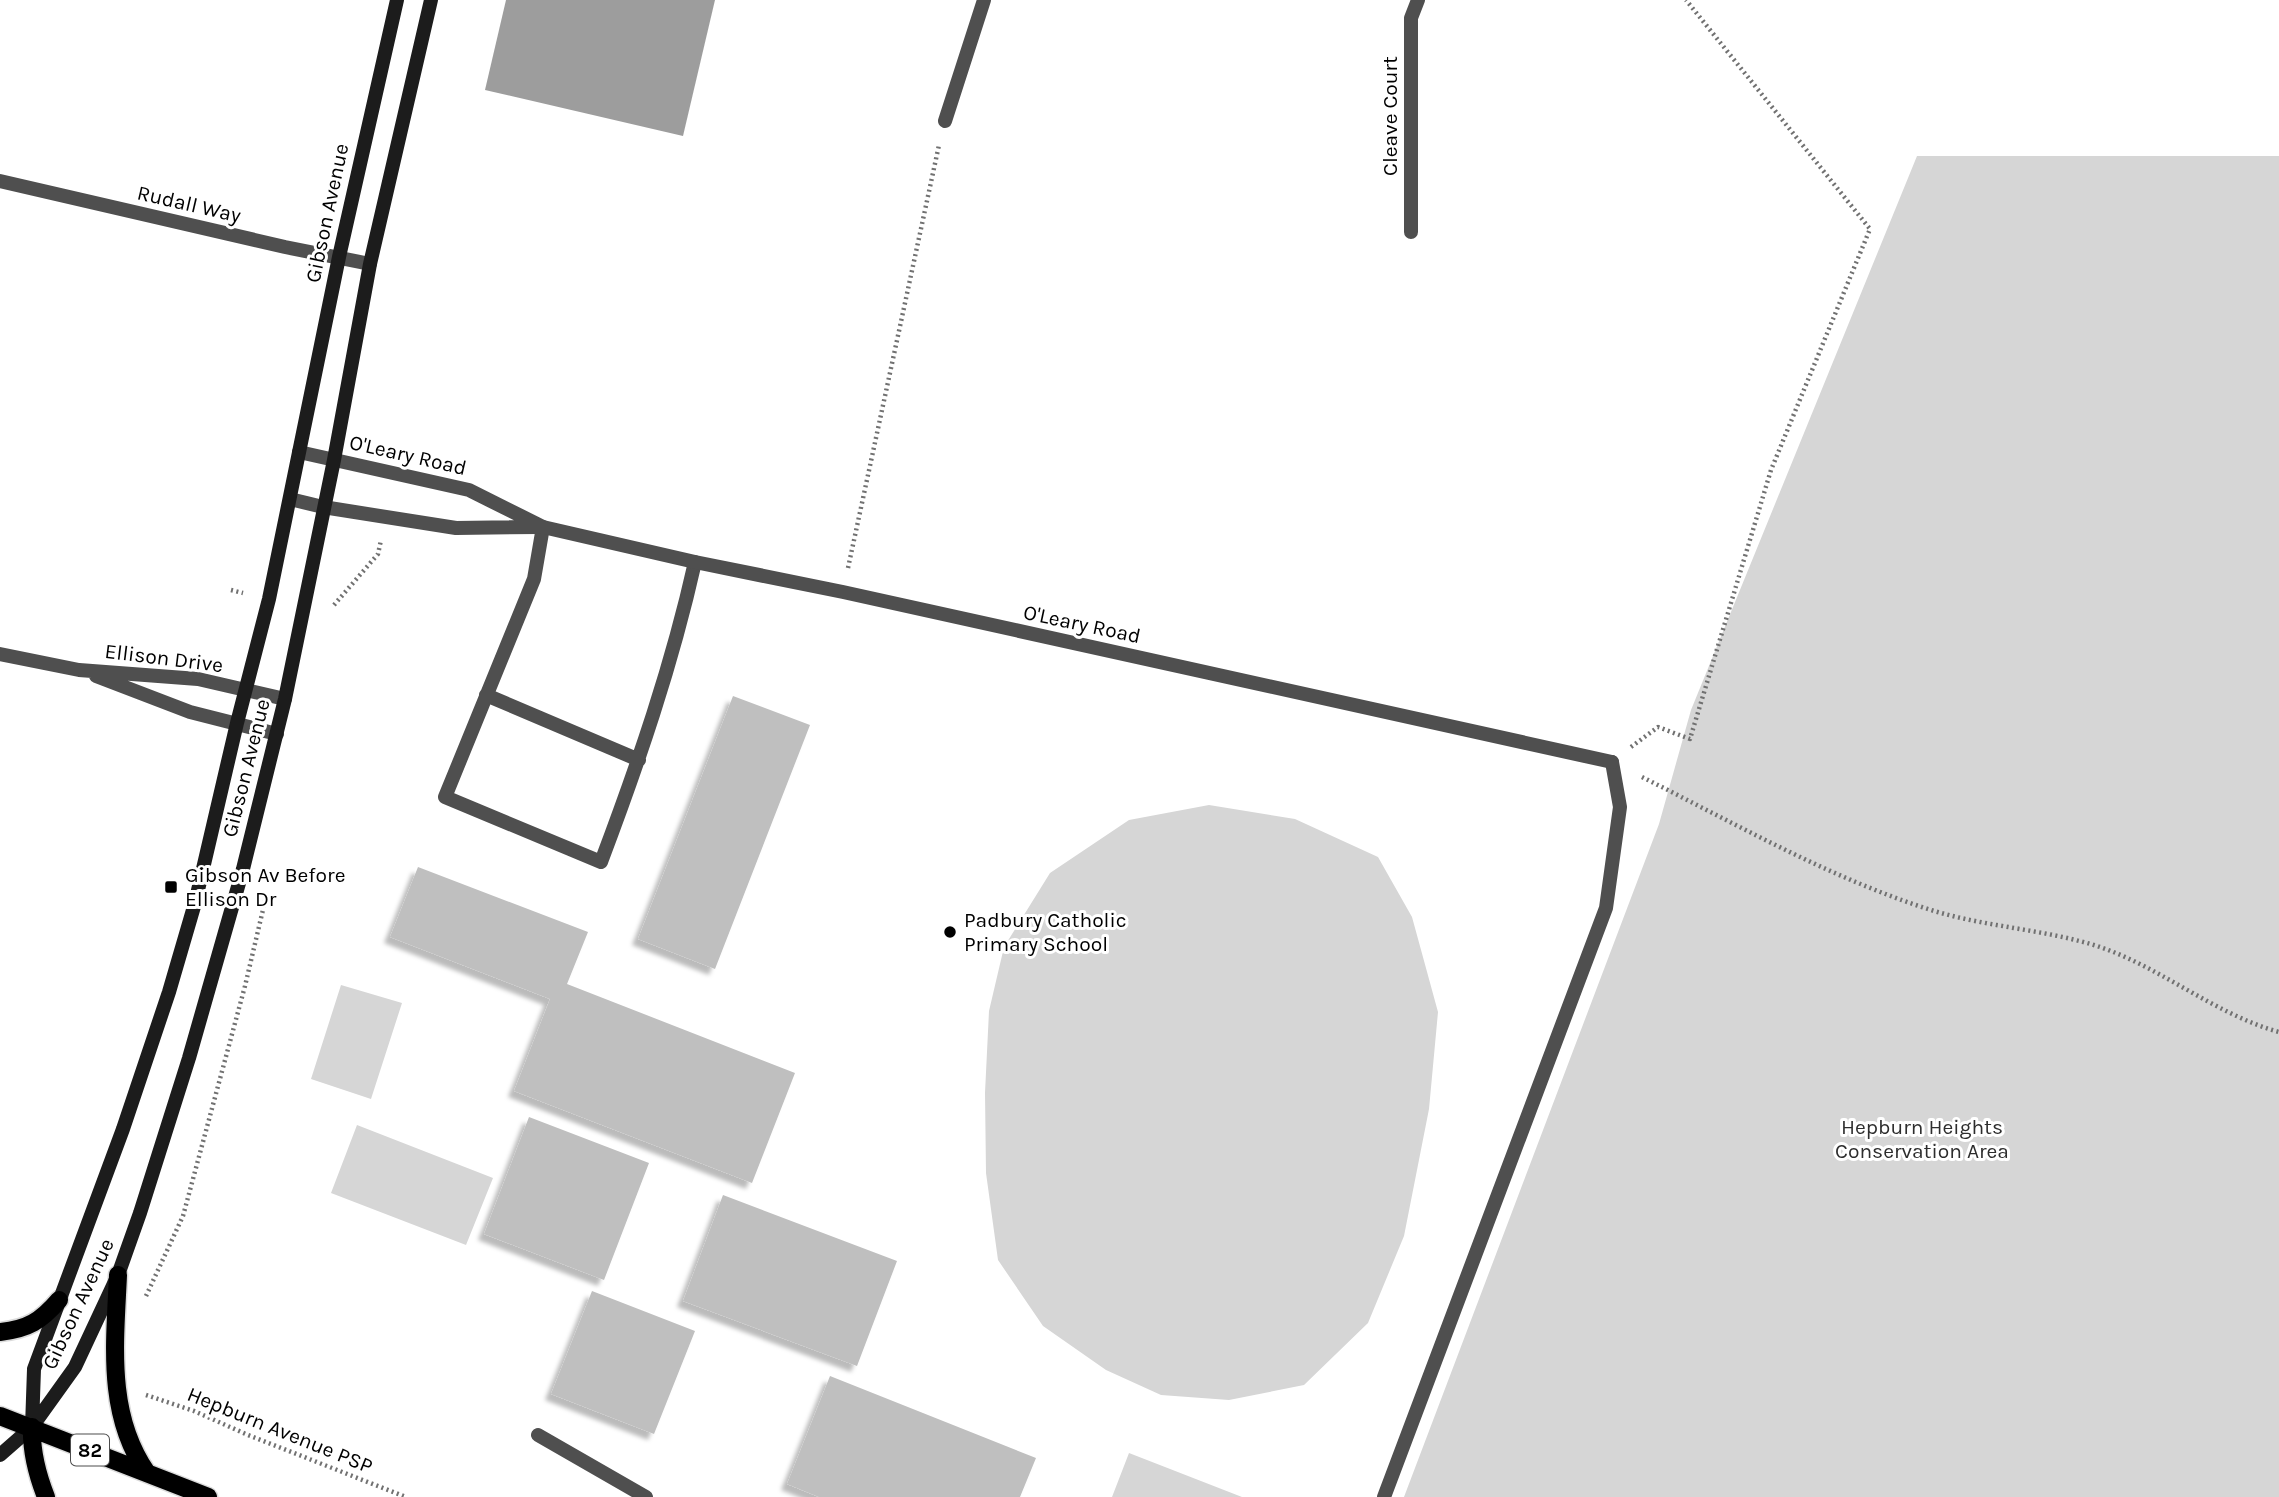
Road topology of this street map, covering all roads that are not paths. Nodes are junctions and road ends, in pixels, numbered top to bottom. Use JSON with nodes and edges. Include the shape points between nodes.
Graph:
{"nodes":[{"id":1,"x":397,"y":0,"type":"edge"},
{"id":2,"x":431,"y":0,"type":"edge"},
{"id":3,"x":984,"y":0,"type":"edge"},
{"id":4,"x":1418,"y":0,"type":"edge"},
{"id":5,"x":944,"y":121,"type":"road end"},
{"id":6,"x":0,"y":181,"type":"edge"},
{"id":7,"x":1411,"y":232,"type":"dead end"},
{"id":8,"x":339,"y":257,"type":"junction"},
{"id":9,"x":370,"y":264,"type":"junction"},
{"id":10,"x":299,"y":452,"type":"junction"},
{"id":11,"x":334,"y":460,"type":"junction"},
{"id":12,"x":290,"y":499,"type":"junction"},
{"id":13,"x":323,"y":507,"type":"junction"},
{"id":14,"x":543,"y":527,"type":"junction"},
{"id":15,"x":695,"y":562,"type":"junction"},
{"id":16,"x":0,"y":654,"type":"edge"},
{"id":17,"x":79,"y":670,"type":"junction"},
{"id":18,"x":246,"y":691,"type":"junction"},
{"id":19,"x":486,"y":695,"type":"junction"},
{"id":20,"x":285,"y":699,"type":"junction"},
{"id":21,"x":237,"y":723,"type":"junction"},
{"id":22,"x":276,"y":734,"type":"junction"},
{"id":23,"x":639,"y":760,"type":"junction"},
{"id":24,"x":118,"y":1275,"type":"junction"},
{"id":25,"x":59,"y":1300,"type":"junction"},
{"id":26,"x":0,"y":1332,"type":"edge"},
{"id":27,"x":0,"y":1416,"type":"edge"},
{"id":28,"x":32,"y":1427,"type":"junction"},
{"id":29,"x":538,"y":1435,"type":"dead end"},
{"id":30,"x":0,"y":1455,"type":"edge"},
{"id":31,"x":147,"y":1473,"type":"junction"},
{"id":32,"x":46,"y":1497,"type":"edge"},
{"id":33,"x":208,"y":1497,"type":"edge"},
{"id":34,"x":646,"y":1497,"type":"edge"},
{"id":35,"x":1384,"y":1497,"type":"edge"}],
"edges":[{"from":1,"to":8,"type":"main road","name":"Gibson Avenue"},
{"from":2,"to":9,"type":"main road","name":"Gibson Avenue"},
{"from":3,"to":5,"type":"street"},
{"from":4,"to":7,"type":"street","name":"Cleave Court","via":[[1411,18]]},
{"from":6,"to":8,"type":"street","name":"Rudall Way"},
{"from":8,"to":9,"type":"street","name":"Rudall Way"},
{"from":8,"to":10,"type":"main road","name":"Gibson Avenue"},
{"from":9,"to":11,"type":"main road","name":"Gibson Avenue"},
{"from":10,"to":11,"type":"street","name":"O'Leary Road"},
{"from":10,"to":12,"type":"main road","name":"Gibson Avenue"},
{"from":11,"to":13,"type":"main road","name":"Gibson Avenue"},
{"from":11,"to":14,"type":"street","name":"O'Leary Road","via":[[469,491]]},
{"from":12,"to":13,"type":"street","name":"O'Leary Road"},
{"from":12,"to":18,"type":"main road","name":"Gibson Avenue"},
{"from":13,"to":14,"type":"street","name":"O'Leary Road","via":[[456,528]]},
{"from":13,"to":20,"type":"main road","name":"Gibson Avenue"},
{"from":14,"to":15,"type":"street","name":"O'Leary Road"},
{"from":14,"to":19,"type":"street","via":[[534,579]]},
{"from":15,"to":23,"type":"street"},
{"from":15,"to":35,"type":"street","name":"O'Leary Road","via":[[1612,762],[1620,807],[1606,908]]},
{"from":16,"to":17,"type":"street","name":"Ellison Drive"},
{"from":17,"to":18,"type":"street","name":"Ellison Drive","via":[[198,679]]},
{"from":17,"to":21,"type":"street","name":"Ellison Drive","via":[[190,712]]},
{"from":18,"to":20,"type":"street","name":"Ellison Drive"},
{"from":18,"to":21,"type":"main road","name":"Gibson Avenue"},
{"from":19,"to":23,"type":"street"},
{"from":19,"to":23,"type":"street","via":[[445,797],[601,862]]},
{"from":20,"to":22,"type":"main road","name":"Gibson Avenue"},
{"from":21,"to":22,"type":"street","name":"Ellison Drive"},
{"from":21,"to":25,"type":"main road","name":"Gibson Avenue","via":[[169,992]]},
{"from":22,"to":24,"type":"main road","name":"Gibson Avenue","via":[[189,1058]]},
{"from":24,"to":28,"type":"main road","name":"Gibson Avenue","via":[[75,1367]]},
{"from":24,"to":31,"type":"main road","via":[[116,1393],[135,1455]]},
{"from":25,"to":26,"type":"main road","via":[[43,1318]]},
{"from":25,"to":28,"type":"main road","name":"Gibson Avenue","via":[[34,1369]]},
{"from":27,"to":28,"type":"main road","number":"82"},
{"from":28,"to":30,"type":"main road"},
{"from":28,"to":31,"type":"main road","number":"82"},
{"from":28,"to":32,"type":"main road","via":[[35,1468]]},
{"from":29,"to":34,"type":"street"},
{"from":31,"to":33,"type":"main road","number":"82"}]}
